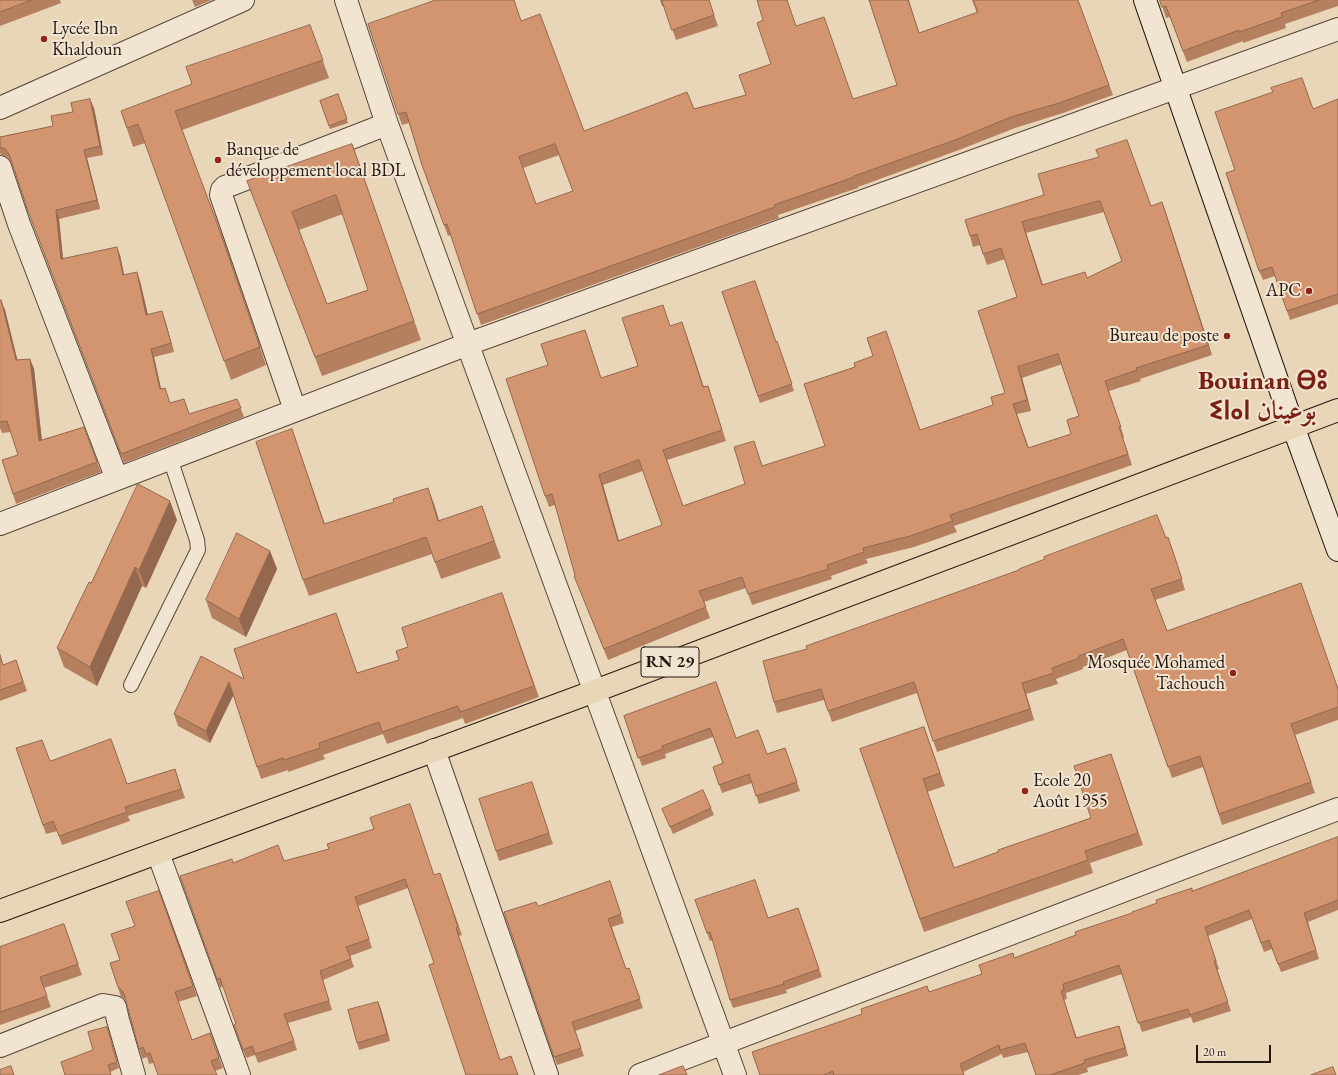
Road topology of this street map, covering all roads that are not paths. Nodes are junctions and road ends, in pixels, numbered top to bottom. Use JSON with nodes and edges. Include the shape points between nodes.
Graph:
{"nodes":[{"id":1,"x":243,"y":0,"type":"edge"},
{"id":2,"x":346,"y":0,"type":"edge"},
{"id":3,"x":1145,"y":0,"type":"edge"},
{"id":4,"x":1338,"y":29,"type":"edge"},
{"id":5,"x":1176,"y":88,"type":"junction"},
{"id":6,"x":0,"y":108,"type":"edge"},
{"id":7,"x":387,"y":124,"type":"junction"},
{"id":8,"x":0,"y":167,"type":"edge"},
{"id":9,"x":468,"y":344,"type":"junction"},
{"id":10,"x":295,"y":410,"type":"junction"},
{"id":11,"x":1338,"y":410,"type":"edge"},
{"id":12,"x":1293,"y":426,"type":"junction"},
{"id":13,"x":170,"y":458,"type":"junction"},
{"id":14,"x":117,"y":479,"type":"junction"},
{"id":15,"x":0,"y":524,"type":"edge"},
{"id":16,"x":1338,"y":550,"type":"edge"},
{"id":17,"x":131,"y":685,"type":"dead end"},
{"id":18,"x":595,"y":691,"type":"junction"},
{"id":19,"x":434,"y":750,"type":"junction"},
{"id":20,"x":1338,"y":809,"type":"edge"},
{"id":21,"x":158,"y":853,"type":"junction"},
{"id":22,"x":0,"y":911,"type":"edge"},
{"id":23,"x":724,"y":1044,"type":"junction"},
{"id":24,"x":0,"y":1046,"type":"edge"},
{"id":25,"x":134,"y":1075,"type":"edge"},
{"id":26,"x":239,"y":1075,"type":"edge"},
{"id":27,"x":547,"y":1075,"type":"edge"},
{"id":28,"x":640,"y":1075,"type":"edge"},
{"id":29,"x":735,"y":1075,"type":"edge"}],
"edges":[{"from":1,"to":6,"type":"street"},
{"from":2,"to":7,"type":"street"},
{"from":3,"to":5,"type":"street"},
{"from":4,"to":5,"type":"street"},
{"from":5,"to":9,"type":"street"},
{"from":5,"to":12,"type":"street"},
{"from":7,"to":9,"type":"street"},
{"from":7,"to":10,"type":"street","via":[[222,190],[221,194]]},
{"from":8,"to":14,"type":"street","via":[[19,224]]},
{"from":9,"to":10,"type":"street"},
{"from":9,"to":18,"type":"street"},
{"from":10,"to":13,"type":"street"},
{"from":11,"to":12,"type":"main road","number":"RN 29"},
{"from":12,"to":16,"type":"street"},
{"from":12,"to":18,"type":"main road","number":"RN 29"},
{"from":13,"to":14,"type":"street"},
{"from":13,"to":17,"type":"lane","via":[[198,550]]},
{"from":14,"to":15,"type":"street"},
{"from":18,"to":19,"type":"main road","number":"RN 29"},
{"from":18,"to":23,"type":"street"},
{"from":19,"to":21,"type":"main road","number":"RN 29"},
{"from":19,"to":27,"type":"street"},
{"from":20,"to":23,"type":"street"},
{"from":21,"to":22,"type":"main road","number":"RN 29"},
{"from":21,"to":26,"type":"street"},
{"from":23,"to":28,"type":"street"},
{"from":23,"to":29,"type":"street"},
{"from":24,"to":25,"type":"street","via":[[103,1005],[115,1007]]}]}
